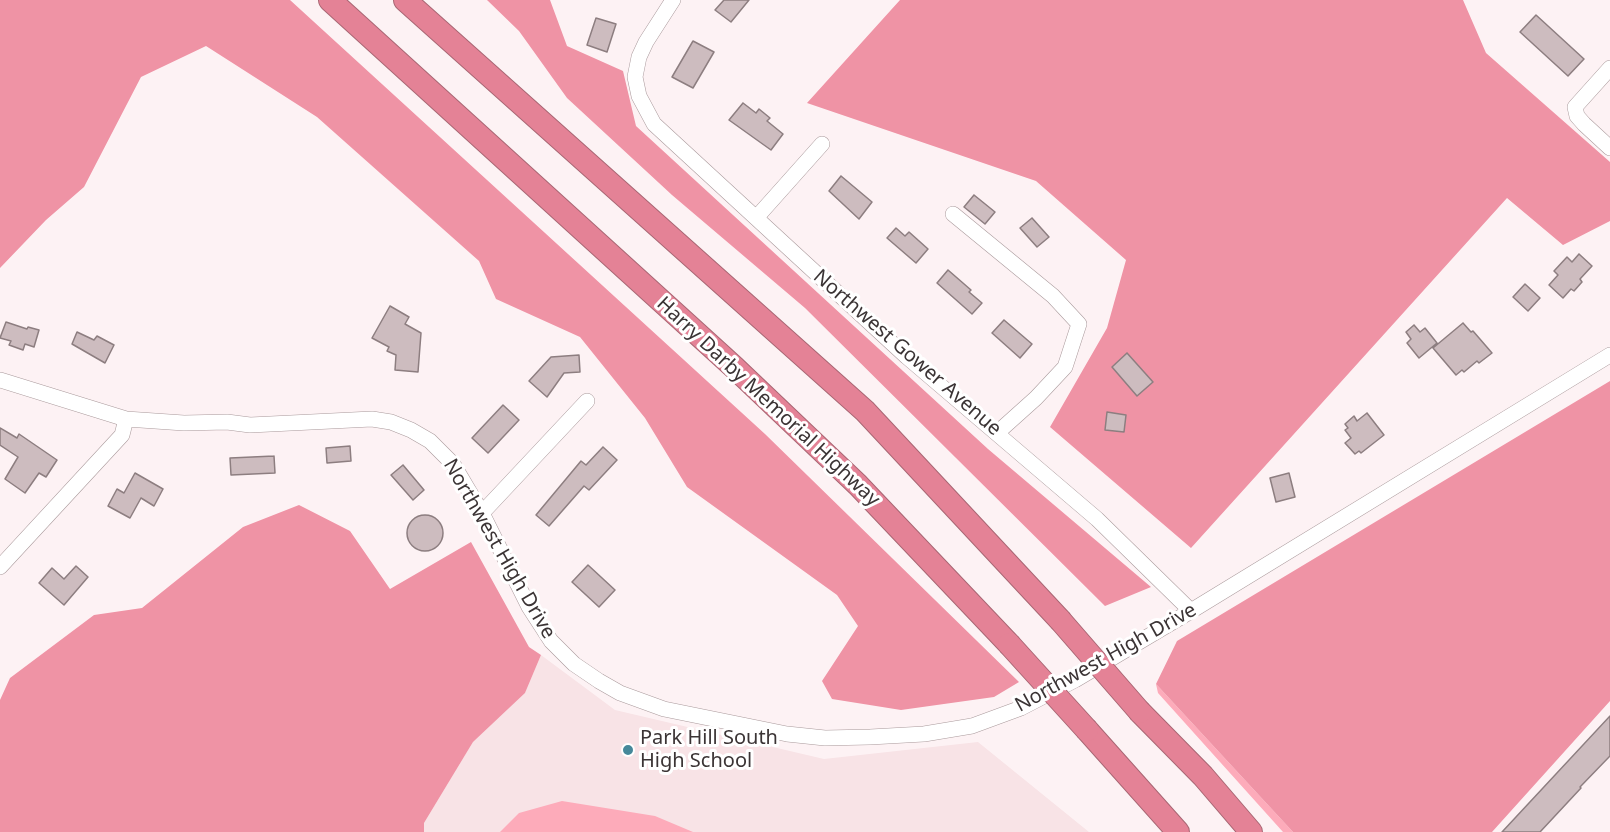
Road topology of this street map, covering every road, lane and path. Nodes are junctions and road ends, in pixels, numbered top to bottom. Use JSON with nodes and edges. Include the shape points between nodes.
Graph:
{"nodes":[{"id":1,"x":330,"y":0,"type":"edge"},
{"id":2,"x":405,"y":0,"type":"edge"},
{"id":3,"x":673,"y":0,"type":"edge"},
{"id":4,"x":1610,"y":68,"type":"edge"},
{"id":5,"x":822,"y":144,"type":"dead end"},
{"id":6,"x":1610,"y":148,"type":"edge"},
{"id":7,"x":953,"y":214,"type":"dead end"},
{"id":8,"x":756,"y":218,"type":"junction"},
{"id":9,"x":1610,"y":355,"type":"edge"},
{"id":10,"x":0,"y":380,"type":"edge"},
{"id":11,"x":587,"y":401,"type":"dead end"},
{"id":12,"x":126,"y":419,"type":"junction"},
{"id":13,"x":998,"y":433,"type":"junction"},
{"id":14,"x":482,"y":513,"type":"junction"},
{"id":15,"x":0,"y":567,"type":"edge"},
{"id":16,"x":1191,"y":611,"type":"junction"},
{"id":17,"x":1178,"y":832,"type":"edge"},
{"id":18,"x":1251,"y":832,"type":"edge"}],
"edges":[{"from":1,"to":17,"type":"highway","name":"Harry Darby Memorial Highway","bridge":true,"via":[[858,485],[1009,644]]},
{"from":2,"to":18,"type":"highway","bridge":true,"via":[[865,411]]},
{"from":3,"to":8,"type":"street","name":"Northwest Gower Avenue","via":[[639,57],[635,77],[643,106],[654,124]]},
{"from":4,"to":6,"type":"street","via":[[1575,106],[1577,116]]},
{"from":5,"to":8,"type":"street"},
{"from":7,"to":13,"type":"street","via":[[1053,296],[1079,324],[1065,367]]},
{"from":8,"to":13,"type":"street","name":"Northwest Gower Avenue","via":[[907,357]]},
{"from":9,"to":16,"type":"street","name":"Northwest High Drive"},
{"from":10,"to":12,"type":"street","name":"Northwest High Drive"},
{"from":11,"to":14,"type":"street"},
{"from":12,"to":14,"type":"street","name":"Northwest High Drive","via":[[250,425],[372,418],[391,422],[438,448],[453,464]]},
{"from":12,"to":15,"type":"street","via":[[122,435]]},
{"from":13,"to":16,"type":"street","name":"Northwest Gower Avenue","via":[[1097,519]]},
{"from":14,"to":16,"type":"street","name":"Northwest High Drive","via":[[529,607],[551,641],[574,664],[641,702],[787,734],[870,737],[972,726],[1021,708],[1075,680]]}]}
